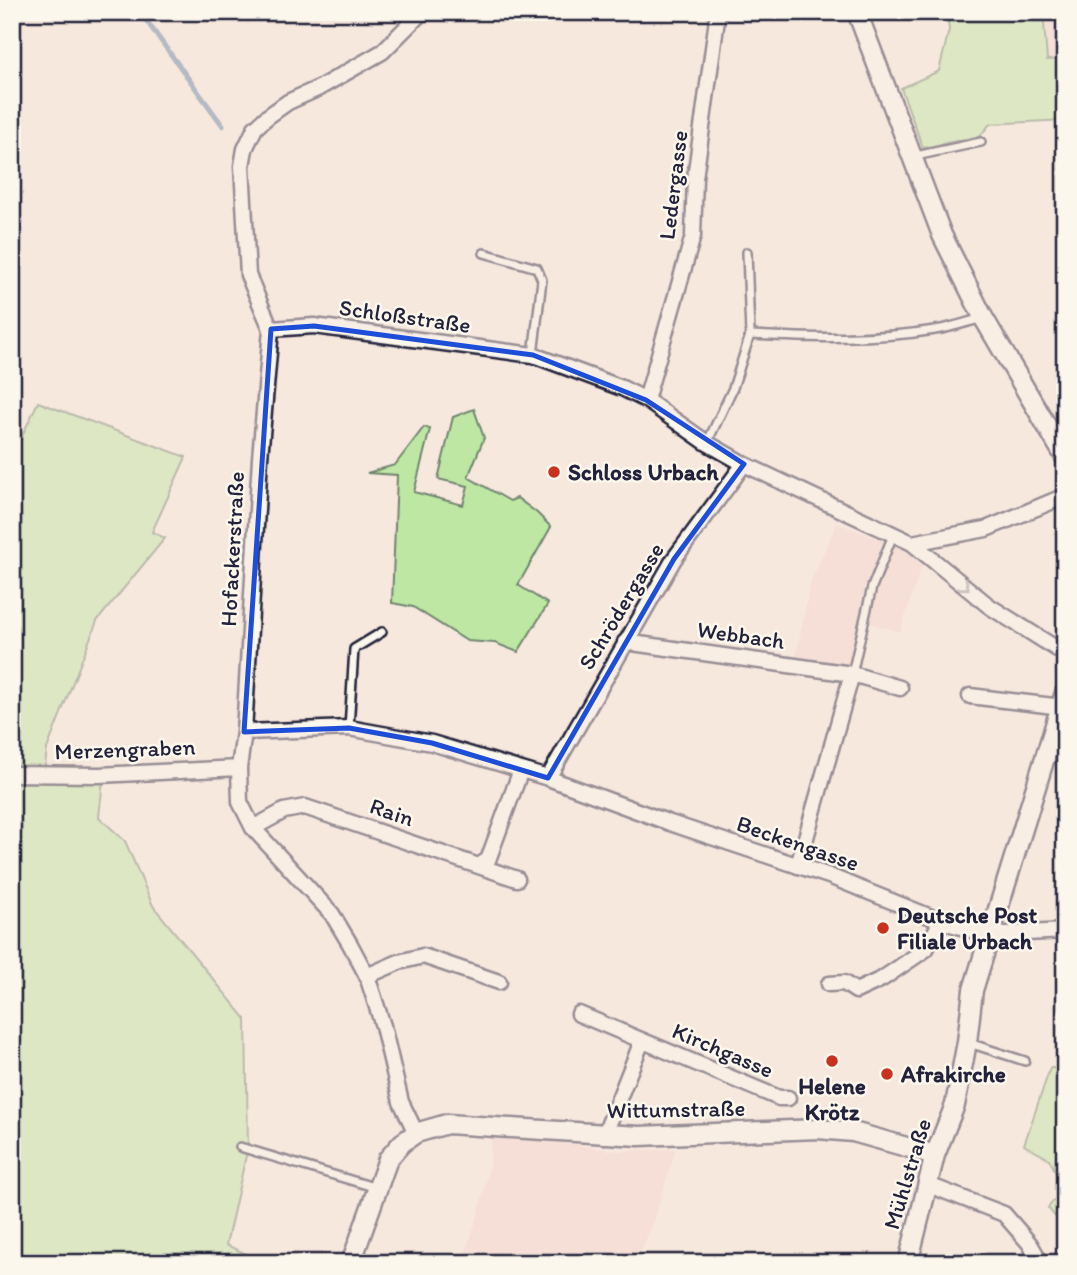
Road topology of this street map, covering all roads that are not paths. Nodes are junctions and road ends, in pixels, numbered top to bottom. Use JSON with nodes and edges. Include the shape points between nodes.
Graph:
{"nodes":[{"id":1,"x":422,"y":12,"type":"edge"},
{"id":2,"x":718,"y":12,"type":"edge"},
{"id":3,"x":857,"y":12,"type":"edge"},
{"id":4,"x":981,"y":142,"type":"dead end"},
{"id":5,"x":911,"y":157,"type":"junction"},
{"id":6,"x":747,"y":252,"type":"dead end"},
{"id":7,"x":484,"y":253,"type":"dead end"},
{"id":8,"x":983,"y":317,"type":"junction"},
{"id":9,"x":271,"y":329,"type":"junction"},
{"id":10,"x":750,"y":335,"type":"junction"},
{"id":11,"x":533,"y":355,"type":"junction"},
{"id":12,"x":646,"y":400,"type":"junction"},
{"id":13,"x":707,"y":443,"type":"junction"},
{"id":14,"x":1065,"y":457,"type":"edge"},
{"id":15,"x":744,"y":464,"type":"junction"},
{"id":16,"x":1065,"y":496,"type":"edge"},
{"id":17,"x":893,"y":535,"type":"junction"},
{"id":18,"x":912,"y":543,"type":"junction"},
{"id":19,"x":382,"y":632,"type":"dead end"},
{"id":20,"x":625,"y":642,"type":"junction"},
{"id":21,"x":1065,"y":654,"type":"edge"},
{"id":22,"x":852,"y":674,"type":"junction"},
{"id":23,"x":900,"y":688,"type":"dead end"},
{"id":24,"x":970,"y":696,"type":"dead end"},
{"id":25,"x":1062,"y":711,"type":"edge"},
{"id":26,"x":349,"y":728,"type":"junction"},
{"id":27,"x":244,"y":732,"type":"junction"},
{"id":28,"x":239,"y":768,"type":"junction"},
{"id":29,"x":521,"y":770,"type":"junction"},
{"id":30,"x":12,"y":774,"type":"edge"},
{"id":31,"x":548,"y":778,"type":"junction"},
{"id":32,"x":253,"y":828,"type":"junction"},
{"id":33,"x":480,"y":865,"type":"junction"},
{"id":34,"x":798,"y":866,"type":"junction"},
{"id":35,"x":517,"y":879,"type":"dead end"},
{"id":36,"x":941,"y":921,"type":"junction"},
{"id":37,"x":1065,"y":931,"type":"edge"},
{"id":38,"x":988,"y":935,"type":"junction"},
{"id":39,"x":367,"y":976,"type":"junction"},
{"id":40,"x":499,"y":982,"type":"dead end"},
{"id":41,"x":829,"y":984,"type":"dead end"},
{"id":42,"x":579,"y":1014,"type":"dead end"},
{"id":43,"x":642,"y":1041,"type":"junction"},
{"id":44,"x":967,"y":1042,"type":"junction"},
{"id":45,"x":1025,"y":1061,"type":"dead end"},
{"id":46,"x":788,"y":1097,"type":"dead end"},
{"id":47,"x":416,"y":1133,"type":"junction"},
{"id":48,"x":604,"y":1136,"type":"junction"},
{"id":49,"x":240,"y":1147,"type":"dead end"},
{"id":50,"x":934,"y":1155,"type":"junction"},
{"id":51,"x":926,"y":1184,"type":"junction"},
{"id":52,"x":377,"y":1188,"type":"junction"},
{"id":53,"x":351,"y":1263,"type":"edge"},
{"id":54,"x":908,"y":1263,"type":"edge"},
{"id":55,"x":1041,"y":1263,"type":"edge"}],
"edges":[{"from":1,"to":9,"type":"street","name":"Hofackerstraße","via":[[382,52],[288,102],[255,128],[242,166],[248,275]]},
{"from":2,"to":12,"type":"street","name":"Ledergasse","via":[[695,178],[693,236]]},
{"from":3,"to":5,"type":"street"},
{"from":4,"to":5,"type":"lane"},
{"from":5,"to":8,"type":"street","via":[[942,235]]},
{"from":6,"to":10,"type":"lane"},
{"from":7,"to":11,"type":"lane","via":[[537,268],[542,280]]},
{"from":8,"to":10,"type":"lane","via":[[896,335],[823,339]]},
{"from":8,"to":14,"type":"street"},
{"from":9,"to":11,"type":"street","name":"Schloßstraße","via":[[314,326]]},
{"from":9,"to":27,"type":"street","name":"Hofackerstraße"},
{"from":10,"to":13,"type":"lane","via":[[733,388]]},
{"from":11,"to":12,"type":"street","name":"Schloßstraße"},
{"from":12,"to":13,"type":"street","name":"Schloßstraße"},
{"from":13,"to":15,"type":"street","name":"Schloßstraße"},
{"from":15,"to":17,"type":"street","name":"Schloßstraße"},
{"from":15,"to":20,"type":"street","name":"Schrödergasse","via":[[674,559]]},
{"from":16,"to":18,"type":"street","name":"Schloßstraße","via":[[986,529]]},
{"from":17,"to":18,"type":"street","name":"Schloßstraße"},
{"from":17,"to":22,"type":"lane","via":[[872,587]]},
{"from":18,"to":21,"type":"street","name":"Schloßstraße","one_way":true,"via":[[989,606]]},
{"from":19,"to":26,"type":"lane","via":[[355,649]]},
{"from":20,"to":22,"type":"street","name":"Webbach"},
{"from":20,"to":31,"type":"street","name":"Schrödergasse"},
{"from":22,"to":23,"type":"street","name":"Webbach"},
{"from":22,"to":34,"type":"street"},
{"from":24,"to":25,"type":"street"},
{"from":25,"to":38,"type":"street","name":"Mühlstraße"},
{"from":26,"to":27,"type":"street","name":"Beckengasse"},
{"from":26,"to":29,"type":"street","name":"Beckengasse","via":[[432,743]]},
{"from":27,"to":28,"type":"street","name":"Hofackerstraße"},
{"from":28,"to":30,"type":"street","name":"Merzengraben"},
{"from":28,"to":32,"type":"street","name":"Hofackerstraße","via":[[240,802]]},
{"from":29,"to":31,"type":"street","name":"Beckengasse"},
{"from":29,"to":33,"type":"street","via":[[488,860]]},
{"from":31,"to":34,"type":"street","name":"Beckengasse"},
{"from":32,"to":33,"type":"street","name":"Rain","via":[[284,811],[305,807]]},
{"from":32,"to":39,"type":"street","name":"Hofackerstraße","via":[[332,914]]},
{"from":33,"to":35,"type":"street","name":"Rain"},
{"from":34,"to":36,"type":"street","name":"Beckengasse"},
{"from":36,"to":38,"type":"street","name":"Beckengasse"},
{"from":36,"to":41,"type":"street","via":[[926,949],[882,979],[856,991],[844,983]]},
{"from":37,"to":38,"type":"street","name":"Beckengasse"},
{"from":38,"to":44,"type":"street","name":"Mühlstraße","via":[[973,990]]},
{"from":39,"to":40,"type":"street","via":[[423,956]]},
{"from":39,"to":47,"type":"street","name":"Hofackerstraße","via":[[401,1102]]},
{"from":42,"to":43,"type":"street","name":"Kirchgasse"},
{"from":43,"to":46,"type":"street","name":"Kirchgasse"},
{"from":43,"to":48,"type":"street","name":"Kirchgasse"},
{"from":44,"to":45,"type":"lane"},
{"from":44,"to":50,"type":"street","name":"Mühlstraße","via":[[955,1105]]},
{"from":47,"to":48,"type":"street","name":"Wittumstraße","via":[[447,1124]]},
{"from":47,"to":52,"type":"street","via":[[388,1159]]},
{"from":48,"to":50,"type":"street","name":"Wittumstraße","via":[[818,1129],[853,1132]]},
{"from":49,"to":52,"type":"lane"},
{"from":50,"to":51,"type":"street","name":"Mühlstraße"},
{"from":51,"to":54,"type":"street","name":"Mühlstraße"},
{"from":51,"to":55,"type":"street","via":[[1004,1214]]},
{"from":52,"to":53,"type":"street"}]}
